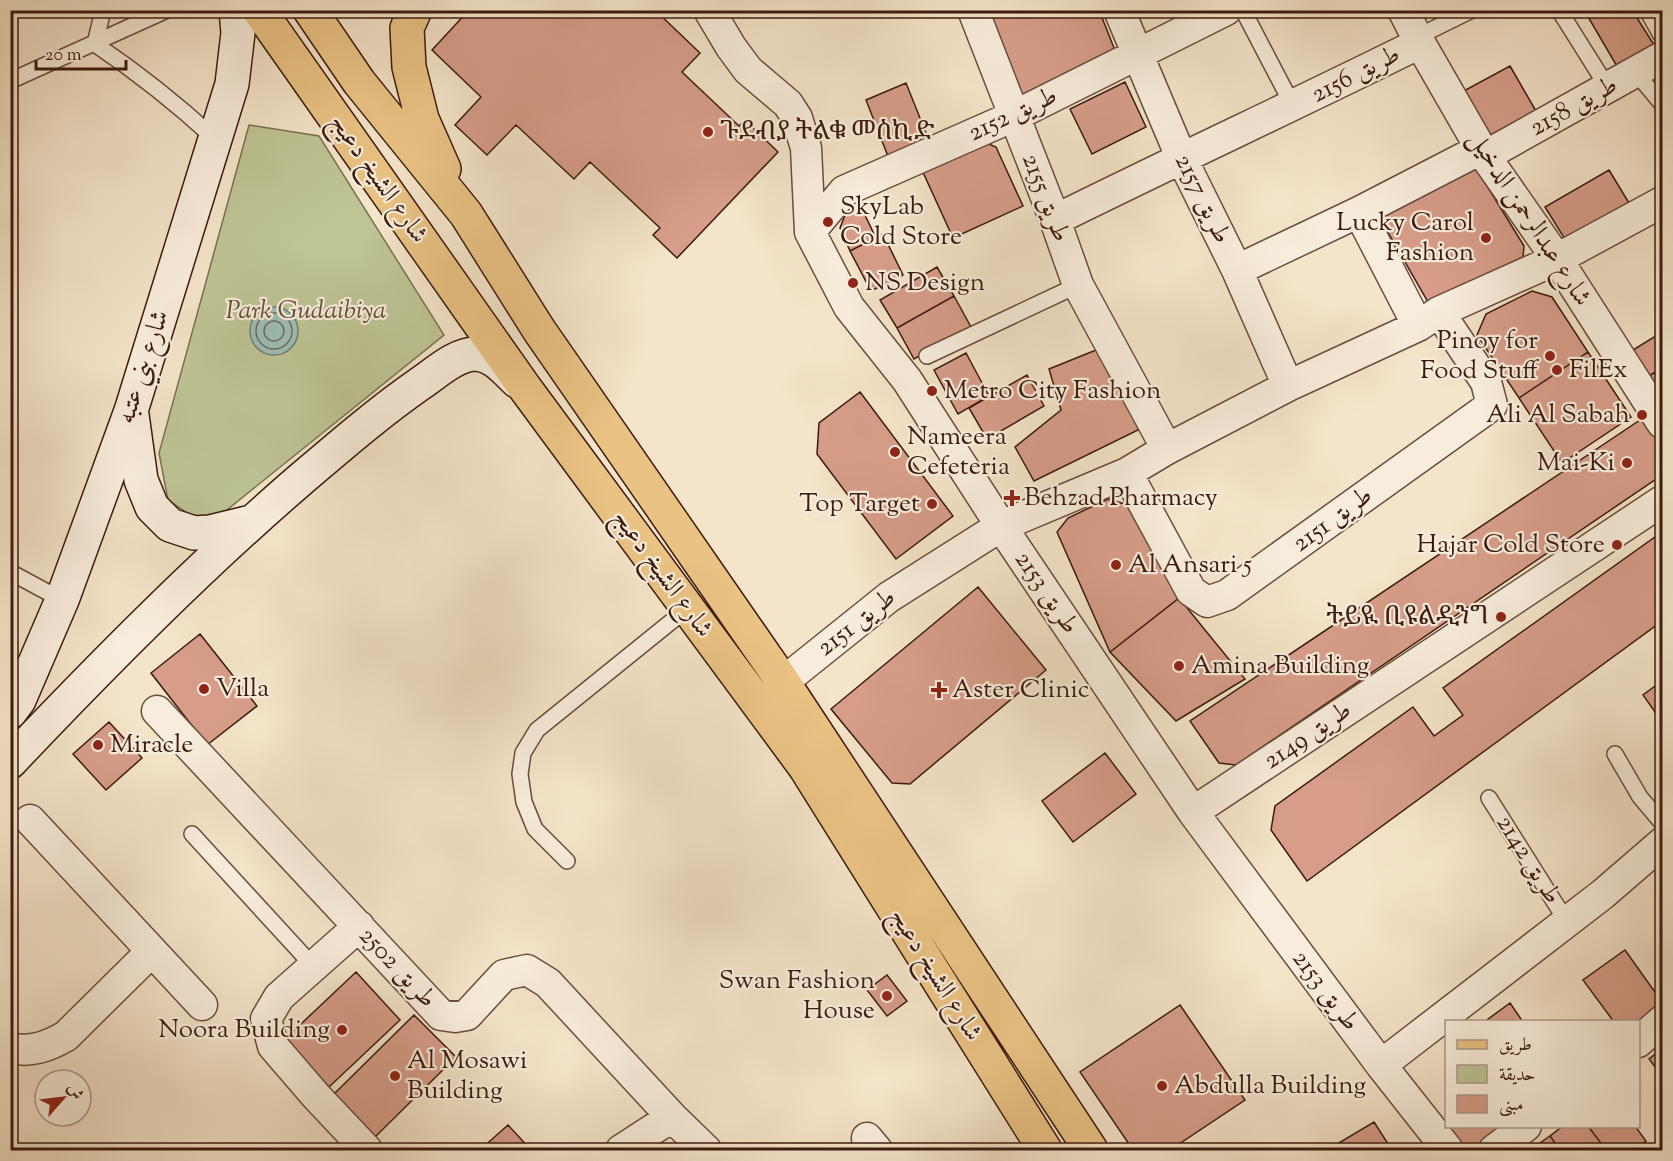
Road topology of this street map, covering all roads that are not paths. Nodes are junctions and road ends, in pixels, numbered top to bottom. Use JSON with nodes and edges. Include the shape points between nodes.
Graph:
{"nodes":[{"id":1,"x":103,"y":10,"type":"edge"},
{"id":2,"x":167,"y":10,"type":"edge"},
{"id":3,"x":236,"y":10,"type":"edge"},
{"id":4,"x":259,"y":10,"type":"edge"},
{"id":5,"x":310,"y":10,"type":"edge"},
{"id":6,"x":415,"y":10,"type":"edge"},
{"id":7,"x":709,"y":10,"type":"edge"},
{"id":8,"x":973,"y":10,"type":"edge"},
{"id":9,"x":1119,"y":10,"type":"edge"},
{"id":10,"x":1226,"y":10,"type":"edge"},
{"id":11,"x":1243,"y":10,"type":"edge"},
{"id":12,"x":1403,"y":10,"type":"edge"},
{"id":13,"x":1472,"y":10,"type":"edge"},
{"id":14,"x":1559,"y":10,"type":"edge"},
{"id":15,"x":1647,"y":10,"type":"edge"},
{"id":16,"x":1662,"y":37,"type":"edge"},
{"id":17,"x":1418,"y":40,"type":"junction"},
{"id":18,"x":95,"y":44,"type":"junction"},
{"id":19,"x":1138,"y":54,"type":"junction"},
{"id":20,"x":1662,"y":57,"type":"edge"},
{"id":21,"x":1636,"y":73,"type":"junction"},
{"id":22,"x":10,"y":81,"type":"edge"},
{"id":23,"x":1608,"y":88,"type":"junction"},
{"id":24,"x":1662,"y":104,"type":"edge"},
{"id":25,"x":1293,"y":106,"type":"junction"},
{"id":26,"x":1014,"y":116,"type":"junction"},
{"id":27,"x":215,"y":139,"type":"junction"},
{"id":28,"x":1483,"y":153,"type":"junction"},
{"id":29,"x":1181,"y":157,"type":"junction"},
{"id":30,"x":1662,"y":202,"type":"edge"},
{"id":31,"x":1359,"y":212,"type":"junction"},
{"id":32,"x":466,"y":214,"type":"junction"},
{"id":33,"x":1055,"y":220,"type":"junction"},
{"id":34,"x":810,"y":232,"type":"junction"},
{"id":35,"x":1557,"y":259,"type":"junction"},
{"id":36,"x":1237,"y":270,"type":"junction"},
{"id":37,"x":1078,"y":285,"type":"junction"},
{"id":38,"x":1428,"y":319,"type":"junction"},
{"id":39,"x":927,"y":356,"type":"dead end"},
{"id":40,"x":1288,"y":386,"type":"junction"},
{"id":41,"x":525,"y":388,"type":"junction"},
{"id":42,"x":131,"y":411,"type":"junction"},
{"id":43,"x":1662,"y":423,"type":"edge"},
{"id":44,"x":1167,"y":449,"type":"junction"},
{"id":45,"x":1127,"y":473,"type":"junction"},
{"id":46,"x":1662,"y":501,"type":"edge"},
{"id":47,"x":252,"y":521,"type":"junction"},
{"id":48,"x":1001,"y":526,"type":"junction"},
{"id":49,"x":10,"y":572,"type":"edge"},
{"id":50,"x":62,"y":600,"type":"junction"},
{"id":51,"x":688,"y":608,"type":"junction"},
{"id":52,"x":783,"y":682,"type":"junction"},
{"id":53,"x":13,"y":702,"type":"edge"},
{"id":54,"x":157,"y":711,"type":"dead end"},
{"id":55,"x":1615,"y":754,"type":"dead end"},
{"id":56,"x":10,"y":762,"type":"edge"},
{"id":57,"x":1489,"y":798,"type":"dead end"},
{"id":58,"x":1193,"y":812,"type":"junction"},
{"id":59,"x":30,"y":820,"type":"dead end"},
{"id":60,"x":1662,"y":824,"type":"edge"},
{"id":61,"x":192,"y":834,"type":"dead end"},
{"id":62,"x":1662,"y":843,"type":"edge"},
{"id":63,"x":567,"y":861,"type":"dead end"},
{"id":64,"x":1567,"y":922,"type":"junction"},
{"id":65,"x":359,"y":926,"type":"junction"},
{"id":66,"x":152,"y":951,"type":"junction"},
{"id":67,"x":314,"y":967,"type":"junction"},
{"id":68,"x":202,"y":1005,"type":"dead end"},
{"id":69,"x":1662,"y":1021,"type":"edge"},
{"id":70,"x":1640,"y":1040,"type":"edge"},
{"id":71,"x":10,"y":1048,"type":"edge"},
{"id":72,"x":1381,"y":1065,"type":"junction"},
{"id":73,"x":672,"y":1117,"type":"junction"},
{"id":74,"x":1523,"y":1128,"type":"edge"},
{"id":75,"x":367,"y":1150,"type":"edge"},
{"id":76,"x":621,"y":1150,"type":"edge"},
{"id":77,"x":706,"y":1150,"type":"edge"},
{"id":78,"x":1046,"y":1150,"type":"edge"},
{"id":79,"x":1091,"y":1150,"type":"edge"},
{"id":80,"x":1448,"y":1150,"type":"edge"},
{"id":81,"x":1494,"y":1150,"type":"edge"}],
"edges":[{"from":1,"to":18,"type":"lane"},
{"from":2,"to":18,"type":"lane"},
{"from":3,"to":27,"type":"main road","name":"شارع بني عتبه","via":[[238,33],[232,84]]},
{"from":4,"to":41,"type":"main road","name":"شارع الشيخ دعيج"},
{"from":5,"to":32,"type":"main road","name":"شارع الشيخ دعيج","via":[[359,81]]},
{"from":6,"to":32,"type":"main road","via":[[407,28],[409,67],[422,119]]},
{"from":7,"to":34,"type":"street","name":"طريق 2153","via":[[748,70],[788,104],[797,118],[806,148]]},
{"from":8,"to":26,"type":"street","name":"طريق 2155"},
{"from":9,"to":19,"type":"street","name":"طريق 2157"},
{"from":10,"to":19,"type":"street","name":"طريق 2152"},
{"from":11,"to":25,"type":"lane","name":"طريق 2156"},
{"from":12,"to":17,"type":"street","name":"شارع عبدالرحمن الدخيل"},
{"from":13,"to":17,"type":"lane"},
{"from":14,"to":23,"type":"lane"},
{"from":15,"to":16,"type":"lane"},
{"from":17,"to":25,"type":"street","name":"طريق 2156"},
{"from":17,"to":28,"type":"street","name":"شارع عبدالرحمن الدخيل"},
{"from":18,"to":22,"type":"lane"},
{"from":18,"to":27,"type":"lane","via":[[157,89]]},
{"from":19,"to":26,"type":"street","name":"طريق 2152"},
{"from":19,"to":29,"type":"street","name":"طريق 2157"},
{"from":20,"to":21,"type":"street","name":"طريق 2158"},
{"from":21,"to":23,"type":"street","name":"طريق 2158"},
{"from":21,"to":24,"type":"lane"},
{"from":23,"to":28,"type":"street","name":"طريق 2158"},
{"from":25,"to":29,"type":"street","name":"طريق 2156"},
{"from":26,"to":33,"type":"street","name":"طريق 2155"},
{"from":26,"to":34,"type":"street","name":"طريق 2152","via":[[844,191]]},
{"from":27,"to":42,"type":"main road","name":"شارع بني عتبه"},
{"from":28,"to":31,"type":"street","name":"طريق 2158"},
{"from":28,"to":35,"type":"street","name":"شارع عبدالرحمن الدخيل"},
{"from":29,"to":33,"type":"street","name":"طريق 2156"},
{"from":29,"to":36,"type":"street","name":"طريق 2157"},
{"from":30,"to":35,"type":"street","name":"طريق 2151"},
{"from":31,"to":36,"type":"street","name":"طريق 2158"},
{"from":31,"to":38,"type":"street"},
{"from":32,"to":52,"type":"main road","name":"شارع الشيخ دعيج","via":[[538,330]]},
{"from":33,"to":37,"type":"street","name":"طريق 2155"},
{"from":34,"to":48,"type":"street","name":"طريق 2153","via":[[849,307],[907,380]]},
{"from":35,"to":38,"type":"street","name":"طريق 2151"},
{"from":35,"to":43,"type":"street","name":"شارع عبدالرحمن الدخيل"},
{"from":36,"to":40,"type":"street","name":"طريق 2157"},
{"from":37,"to":39,"type":"lane"},
{"from":37,"to":44,"type":"street","name":"طريق 2155"},
{"from":38,"to":40,"type":"street","name":"طريق 2151"},
{"from":38,"to":45,"type":"street","name":"طريق 2151","via":[[1486,382],[1492,405],[1227,595],[1207,602],[1191,591]]},
{"from":40,"to":44,"type":"street","name":"طريق 2151"},
{"from":41,"to":47,"type":"main road","via":[[493,358],[476,354],[456,360],[390,405]]},
{"from":41,"to":51,"type":"main road","name":"شارع الشيخ دعيج"},
{"from":42,"to":47,"type":"main road","via":[[141,480],[152,507],[170,525],[194,533]]},
{"from":42,"to":50,"type":"main road","name":"شارع بني عتبه"},
{"from":44,"to":45,"type":"street","name":"طريق 2151"},
{"from":45,"to":48,"type":"street","name":"طريق 2151"},
{"from":46,"to":58,"type":"street","name":"طريق 2149"},
{"from":47,"to":56,"type":"main road","via":[[101,667]]},
{"from":48,"to":52,"type":"street","name":"طريق 2151","via":[[889,597]]},
{"from":48,"to":58,"type":"street","name":"طريق 2153"},
{"from":49,"to":50,"type":"lane"},
{"from":50,"to":53,"type":"main road","name":"شارع بني عتبه"},
{"from":51,"to":63,"type":"lane","via":[[537,730],[523,753],[520,774],[524,802],[535,829]]},
{"from":51,"to":78,"type":"main road","name":"شارع الشيخ دعيج","via":[[805,767]]},
{"from":52,"to":79,"type":"main road","name":"شارع الشيخ دعيج"},
{"from":54,"to":65,"type":"street","name":"طريق 2502"},
{"from":55,"to":60,"type":"lane","via":[[1640,797]]},
{"from":57,"to":64,"type":"lane","name":"طريق 2142"},
{"from":58,"to":72,"type":"street","name":"طريق 2153"},
{"from":59,"to":66,"type":"street"},
{"from":61,"to":67,"type":"lane"},
{"from":62,"to":64,"type":"street","name":"طريق 2142"},
{"from":64,"to":72,"type":"street","name":"طريق 2142"},
{"from":65,"to":67,"type":"street"},
{"from":65,"to":73,"type":"street","name":"طريق 2502","via":[[441,1016],[467,1015],[504,975],[527,970],[548,983]]},
{"from":66,"to":68,"type":"street"},
{"from":66,"to":71,"type":"street","via":[[66,1036],[33,1050]]},
{"from":67,"to":75,"type":"street","via":[[279,997],[266,1019],[273,1046]]},
{"from":69,"to":70,"type":"street"},
{"from":72,"to":80,"type":"street","name":"طريق 2153"},
{"from":73,"to":76,"type":"street"},
{"from":73,"to":77,"type":"street","name":"طريق 2502"},
{"from":74,"to":81,"type":"street"}]}
